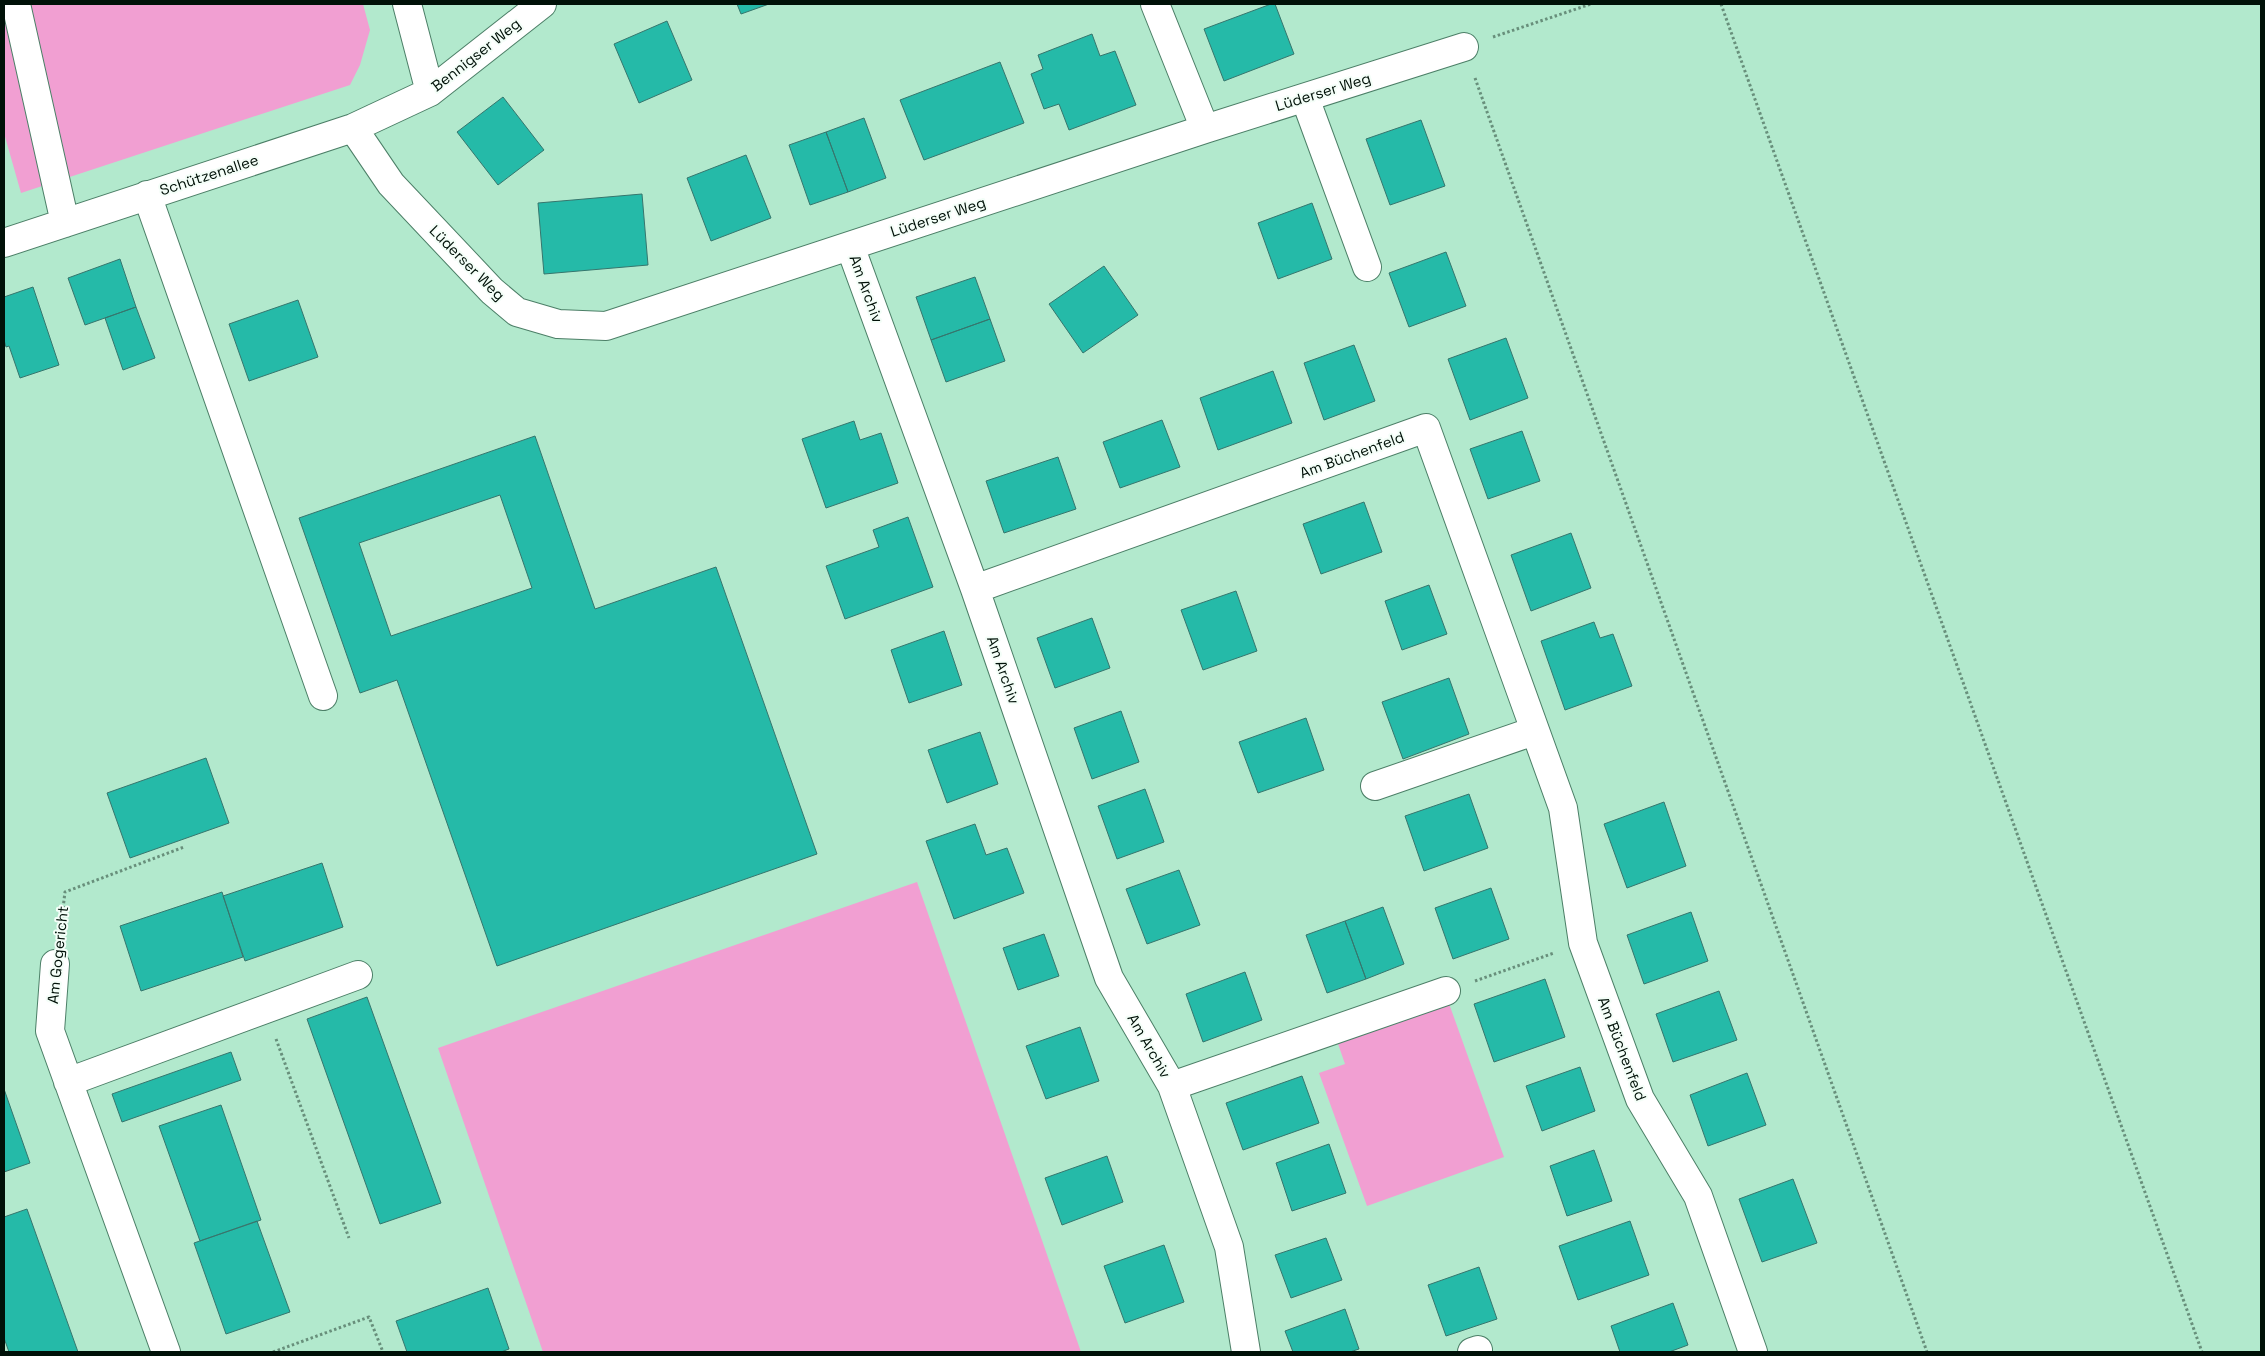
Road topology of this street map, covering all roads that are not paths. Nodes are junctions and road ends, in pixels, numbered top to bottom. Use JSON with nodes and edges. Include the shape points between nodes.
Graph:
{"nodes":[{"id":1,"x":16,"y":4,"type":"edge"},
{"id":2,"x":407,"y":4,"type":"edge"},
{"id":3,"x":542,"y":4,"type":"edge"},
{"id":4,"x":1155,"y":4,"type":"edge"},
{"id":5,"x":1464,"y":47,"type":"road end"},
{"id":6,"x":430,"y":92,"type":"junction"},
{"id":7,"x":1305,"y":98,"type":"junction"},
{"id":8,"x":353,"y":128,"type":"junction"},
{"id":9,"x":1205,"y":129,"type":"junction"},
{"id":10,"x":146,"y":196,"type":"junction"},
{"id":11,"x":65,"y":223,"type":"junction"},
{"id":12,"x":4,"y":243,"type":"edge"},
{"id":13,"x":850,"y":246,"type":"junction"},
{"id":14,"x":1367,"y":267,"type":"dead end"},
{"id":15,"x":975,"y":590,"type":"junction"},
{"id":16,"x":323,"y":696,"type":"dead end"},
{"id":17,"x":1534,"y":731,"type":"junction"},
{"id":18,"x":1375,"y":786,"type":"dead end"},
{"id":19,"x":56,"y":964,"type":"road end"},
{"id":20,"x":358,"y":975,"type":"dead end"},
{"id":21,"x":1446,"y":991,"type":"road end"},
{"id":22,"x":68,"y":1082,"type":"junction"},
{"id":23,"x":1172,"y":1086,"type":"junction"},
{"id":24,"x":166,"y":1352,"type":"edge"},
{"id":25,"x":1246,"y":1352,"type":"edge"},
{"id":26,"x":1753,"y":1352,"type":"edge"}],
"edges":[{"from":1,"to":11,"type":"street"},
{"from":2,"to":6,"type":"street"},
{"from":3,"to":6,"type":"street","name":"Bennigser Weg"},
{"from":4,"to":9,"type":"street"},
{"from":5,"to":7,"type":"street","name":"Lüderser Weg"},
{"from":6,"to":8,"type":"street","name":"Bennigser Weg"},
{"from":7,"to":9,"type":"street","name":"Lüderser Weg"},
{"from":7,"to":14,"type":"street"},
{"from":8,"to":10,"type":"street","name":"Schützenallee"},
{"from":8,"to":13,"type":"street","name":"Lüderser Weg","via":[[391,184],[492,291],[517,312],[558,324],[606,326]]},
{"from":9,"to":13,"type":"street","name":"Lüderser Weg"},
{"from":10,"to":11,"type":"street","name":"Schützenallee"},
{"from":10,"to":16,"type":"street"},
{"from":11,"to":12,"type":"street","name":"Schützenallee"},
{"from":13,"to":15,"type":"street","name":"Am Archiv"},
{"from":15,"to":17,"type":"street","name":"Am Büchenfeld","via":[[1426,428]]},
{"from":15,"to":23,"type":"street","name":"Am Archiv","via":[[1109,978]]},
{"from":17,"to":18,"type":"street"},
{"from":17,"to":26,"type":"street","name":"Am Büchenfeld","via":[[1563,808],[1583,943],[1640,1099],[1698,1196]]},
{"from":19,"to":22,"type":"street","name":"Am Gogericht","via":[[50,1031]]},
{"from":20,"to":22,"type":"street"},
{"from":21,"to":23,"type":"street","name":"Am Archiv"},
{"from":22,"to":24,"type":"street","name":"Am Gogericht"},
{"from":23,"to":25,"type":"street","name":"Am Archiv","via":[[1229,1247]]}]}
